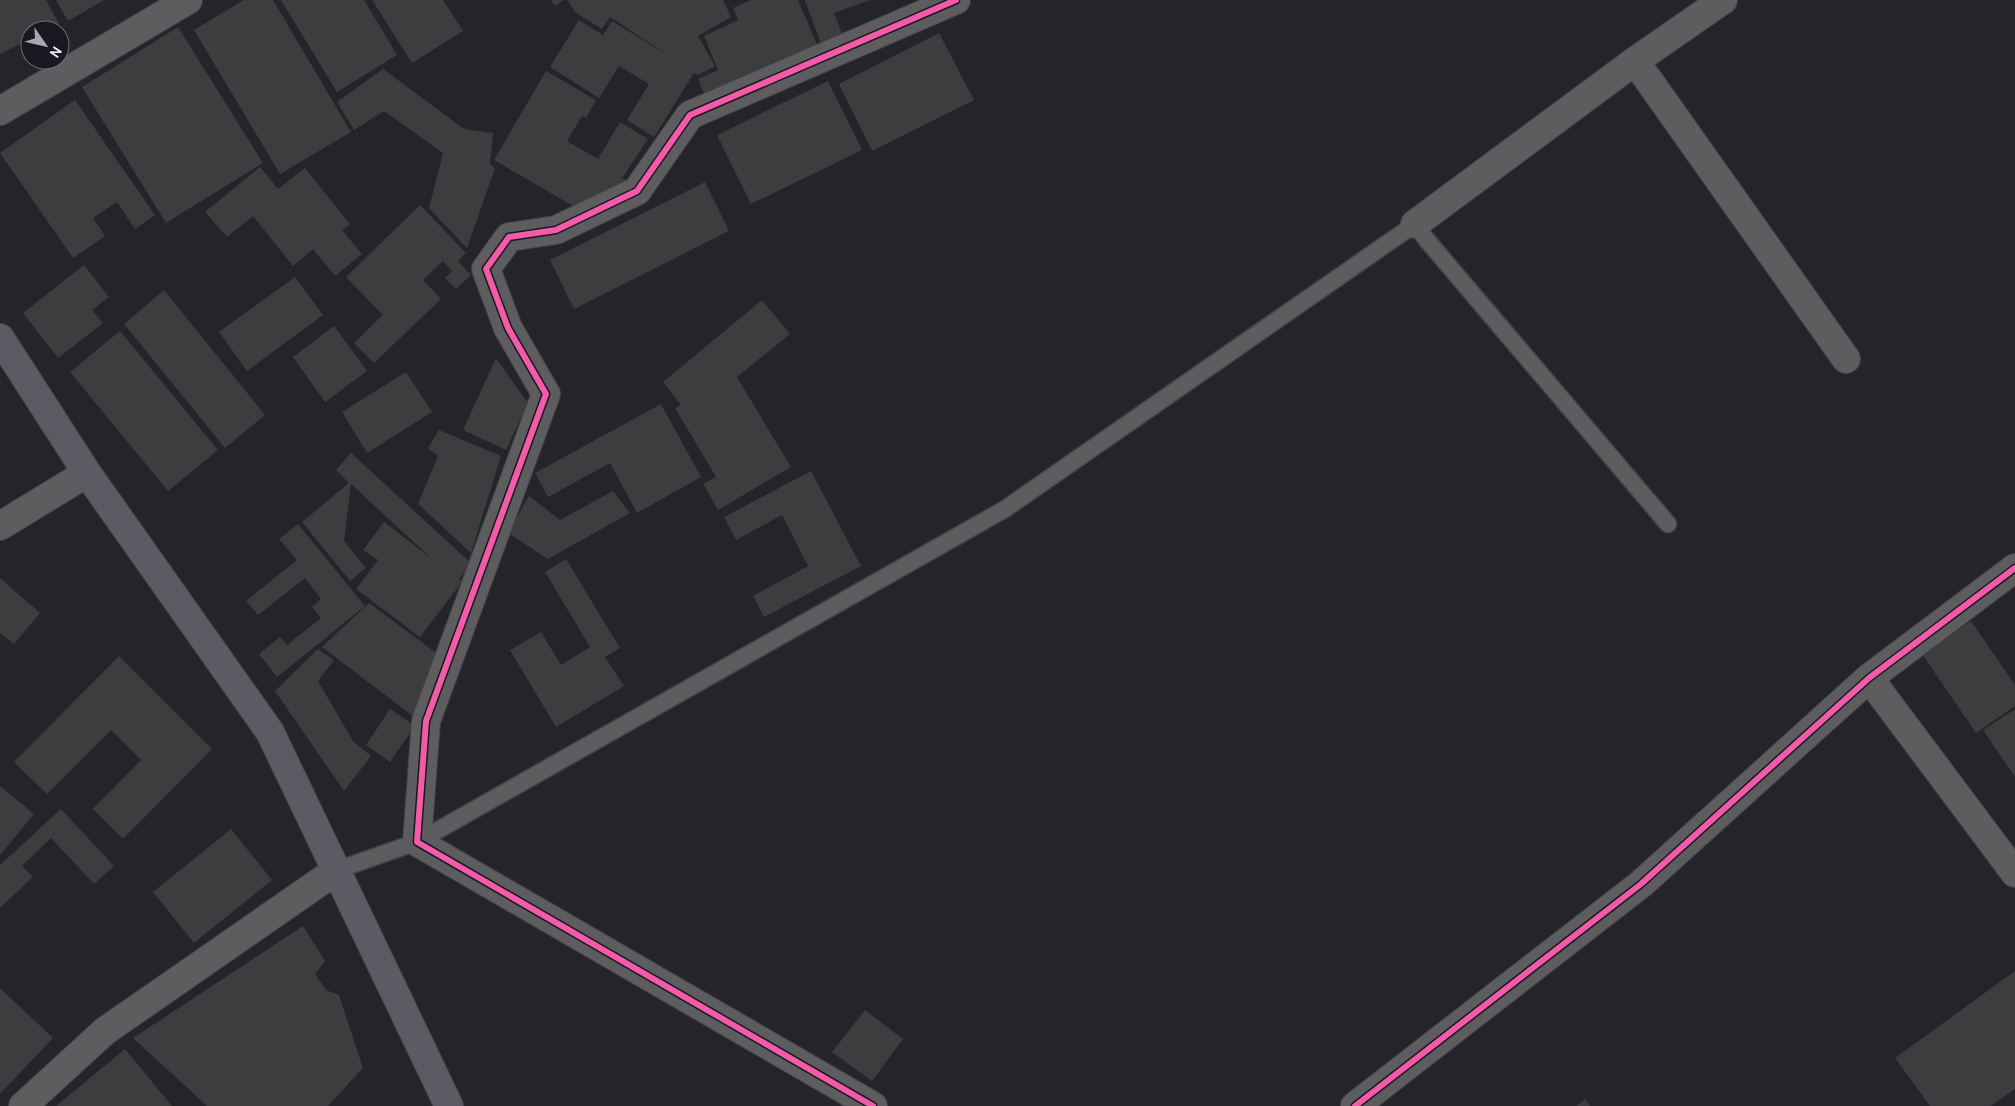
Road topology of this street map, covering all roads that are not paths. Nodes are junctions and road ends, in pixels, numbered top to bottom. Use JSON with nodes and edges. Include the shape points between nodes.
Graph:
{"nodes":[{"id":1,"x":188,"y":0,"type":"edge"},
{"id":2,"x":956,"y":0,"type":"edge"},
{"id":3,"x":1723,"y":0,"type":"edge"},
{"id":4,"x":1635,"y":62,"type":"junction"},
{"id":5,"x":0,"y":111,"type":"edge"},
{"id":6,"x":1415,"y":224,"type":"junction"},
{"id":7,"x":0,"y":338,"type":"edge"},
{"id":8,"x":1846,"y":359,"type":"dead end"},
{"id":9,"x":87,"y":474,"type":"junction"},
{"id":10,"x":1668,"y":524,"type":"dead end"},
{"id":11,"x":0,"y":526,"type":"edge"},
{"id":12,"x":2015,"y":568,"type":"edge"},
{"id":13,"x":1869,"y":678,"type":"junction"},
{"id":14,"x":418,"y":842,"type":"junction"},
{"id":15,"x":337,"y":870,"type":"junction"},
{"id":16,"x":2015,"y":873,"type":"edge"},
{"id":17,"x":23,"y":1106,"type":"edge"},
{"id":18,"x":449,"y":1106,"type":"edge"},
{"id":19,"x":873,"y":1106,"type":"edge"},
{"id":20,"x":1355,"y":1106,"type":"edge"}],
"edges":[{"from":1,"to":5,"type":"street"},
{"from":2,"to":14,"type":"street","via":[[690,115],[637,192],[556,230],[509,238],[486,269],[508,328],[546,394],[426,721]]},
{"from":3,"to":4,"type":"street"},
{"from":4,"to":6,"type":"street"},
{"from":4,"to":8,"type":"street"},
{"from":6,"to":10,"type":"lane"},
{"from":6,"to":14,"type":"lane","via":[[1005,509]]},
{"from":7,"to":9,"type":"main road"},
{"from":9,"to":11,"type":"street"},
{"from":9,"to":15,"type":"main road","via":[[270,732]]},
{"from":12,"to":13,"type":"street"},
{"from":13,"to":16,"type":"street"},
{"from":13,"to":20,"type":"street","via":[[1641,884]]},
{"from":14,"to":15,"type":"lane"},
{"from":14,"to":19,"type":"street"},
{"from":15,"to":17,"type":"street","via":[[105,1031]]},
{"from":15,"to":18,"type":"main road"}]}
